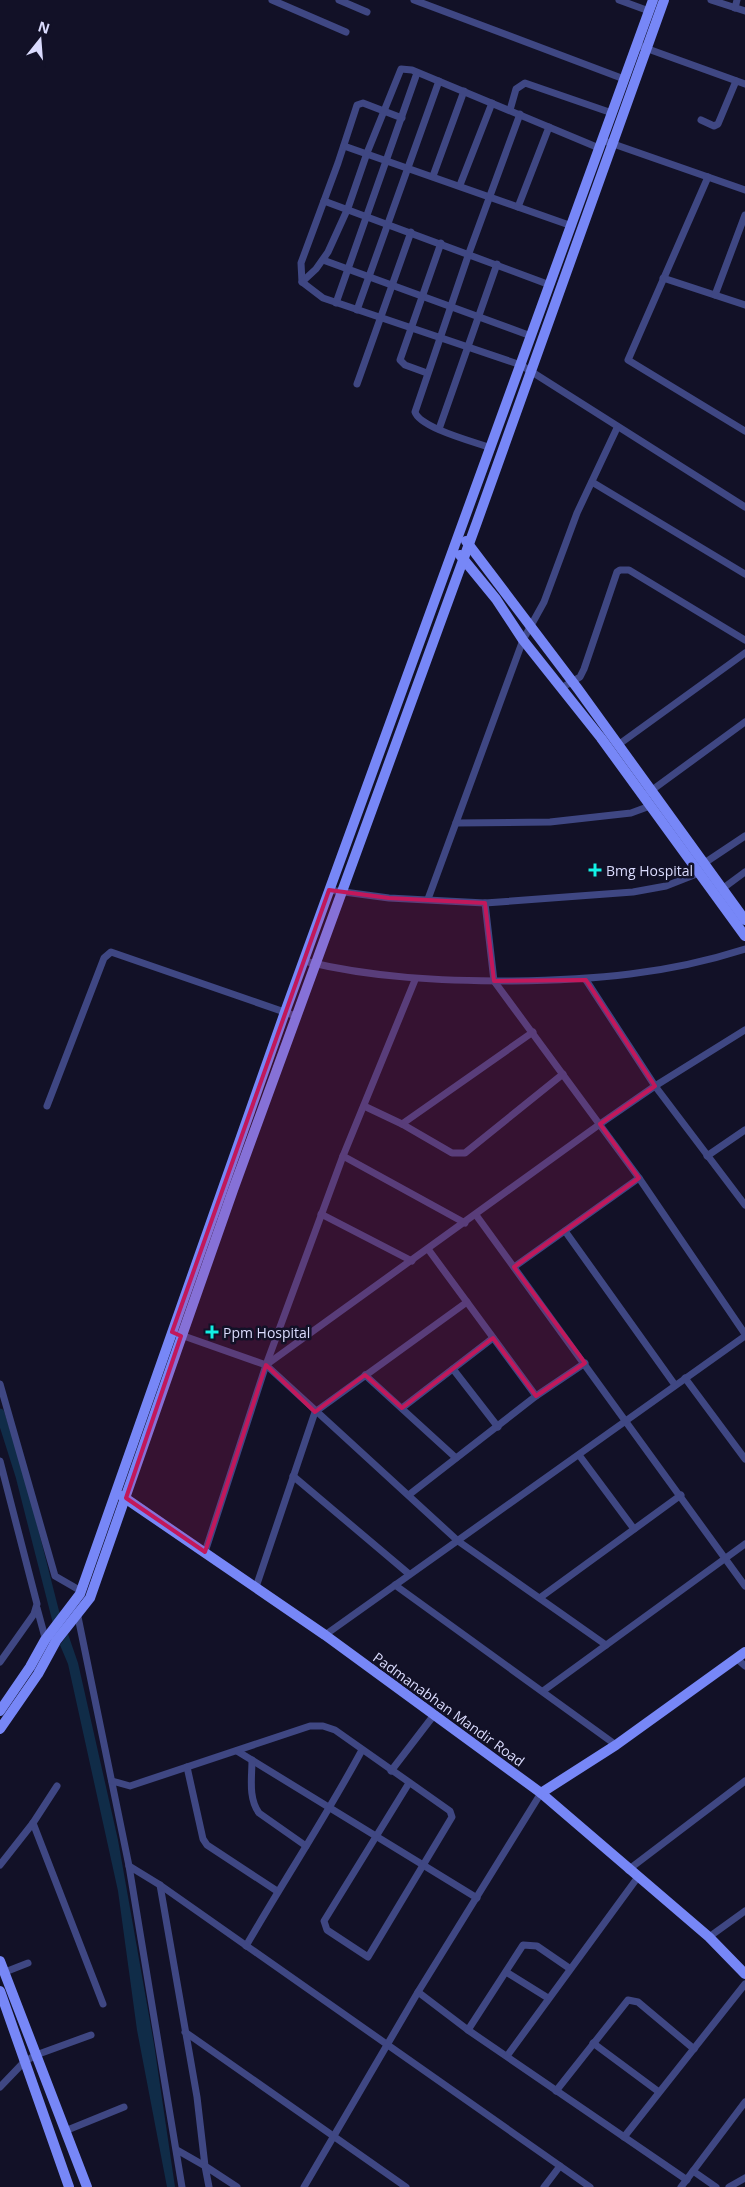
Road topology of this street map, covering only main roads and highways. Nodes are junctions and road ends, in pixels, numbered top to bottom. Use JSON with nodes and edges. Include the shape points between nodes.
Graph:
{"nodes":[{"id":1,"x":654,"y":0,"type":"edge"},
{"id":2,"x":664,"y":0,"type":"edge"},
{"id":3,"x":642,"y":46,"type":"junction"},
{"id":4,"x":605,"y":144,"type":"junction"},
{"id":5,"x":459,"y":533,"type":"junction"},
{"id":6,"x":468,"y":545,"type":"junction"},
{"id":7,"x":454,"y":547,"type":"junction"},
{"id":8,"x":463,"y":558,"type":"junction"},
{"id":9,"x":567,"y":684,"type":"junction"},
{"id":10,"x":648,"y":794,"type":"junction"},
{"id":11,"x":701,"y":868,"type":"junction"},
{"id":12,"x":745,"y":920,"type":"edge"},
{"id":13,"x":745,"y":936,"type":"edge"},
{"id":14,"x":309,"y":962,"type":"junction"},
{"id":15,"x":177,"y":1334,"type":"junction"},
{"id":16,"x":121,"y":1495,"type":"junction"},
{"id":17,"x":75,"y":1608,"type":"junction"},
{"id":18,"x":51,"y":1640,"type":"junction"},
{"id":19,"x":745,"y":1652,"type":"edge"},
{"id":20,"x":0,"y":1711,"type":"edge"},
{"id":21,"x":0,"y":1729,"type":"edge"},
{"id":22,"x":541,"y":1793,"type":"junction"},
{"id":23,"x":0,"y":1961,"type":"edge"},
{"id":24,"x":745,"y":1974,"type":"edge"},
{"id":25,"x":0,"y":1991,"type":"edge"},
{"id":26,"x":68,"y":2187,"type":"edge"},
{"id":27,"x":87,"y":2187,"type":"edge"}],
"edges":[{"from":1,"to":3,"type":"main road"},
{"from":2,"to":3,"type":"main road"},
{"from":3,"to":4,"type":"main road"},
{"from":3,"to":4,"type":"main road","via":[[624,79]]},
{"from":4,"to":5,"type":"main road"},
{"from":4,"to":6,"type":"main road"},
{"from":5,"to":6,"type":"main road"},
{"from":5,"to":7,"type":"main road"},
{"from":6,"to":8,"type":"main road"},
{"from":6,"to":9,"type":"main road","via":[[530,626]]},
{"from":7,"to":8,"type":"main road"},
{"from":7,"to":14,"type":"main road","via":[[329,890]]},
{"from":8,"to":9,"type":"main road","via":[[523,640]]},
{"from":8,"to":14,"type":"main road","via":[[341,892]]},
{"from":9,"to":10,"type":"main road"},
{"from":9,"to":10,"type":"main road","via":[[618,745]]},
{"from":10,"to":11,"type":"main road"},
{"from":10,"to":11,"type":"main road","via":[[650,806]]},
{"from":11,"to":12,"type":"main road"},
{"from":11,"to":13,"type":"main road"},
{"from":14,"to":15,"type":"main road","via":[[296,1016]]},
{"from":14,"to":15,"type":"main road","via":[[285,1012]]},
{"from":15,"to":16,"type":"main road"},
{"from":16,"to":17,"type":"main road"},
{"from":16,"to":17,"type":"main road","via":[[90,1598]]},
{"from":16,"to":22,"type":"main road","name":"Padmanabhan Mandir Road","via":[[325,1635]]},
{"from":17,"to":18,"type":"main road","via":[[68,1625]]},
{"from":17,"to":18,"type":"main road","via":[[64,1613]]},
{"from":18,"to":20,"type":"main road"},
{"from":18,"to":21,"type":"main road","via":[[38,1674]]},
{"from":19,"to":22,"type":"main road","via":[[616,1745]]},
{"from":22,"to":24,"type":"main road","name":"Padmanabhan Mandir Road","via":[[708,1937]]},
{"from":23,"to":27,"type":"main road"},
{"from":25,"to":26,"type":"main road"}]}
